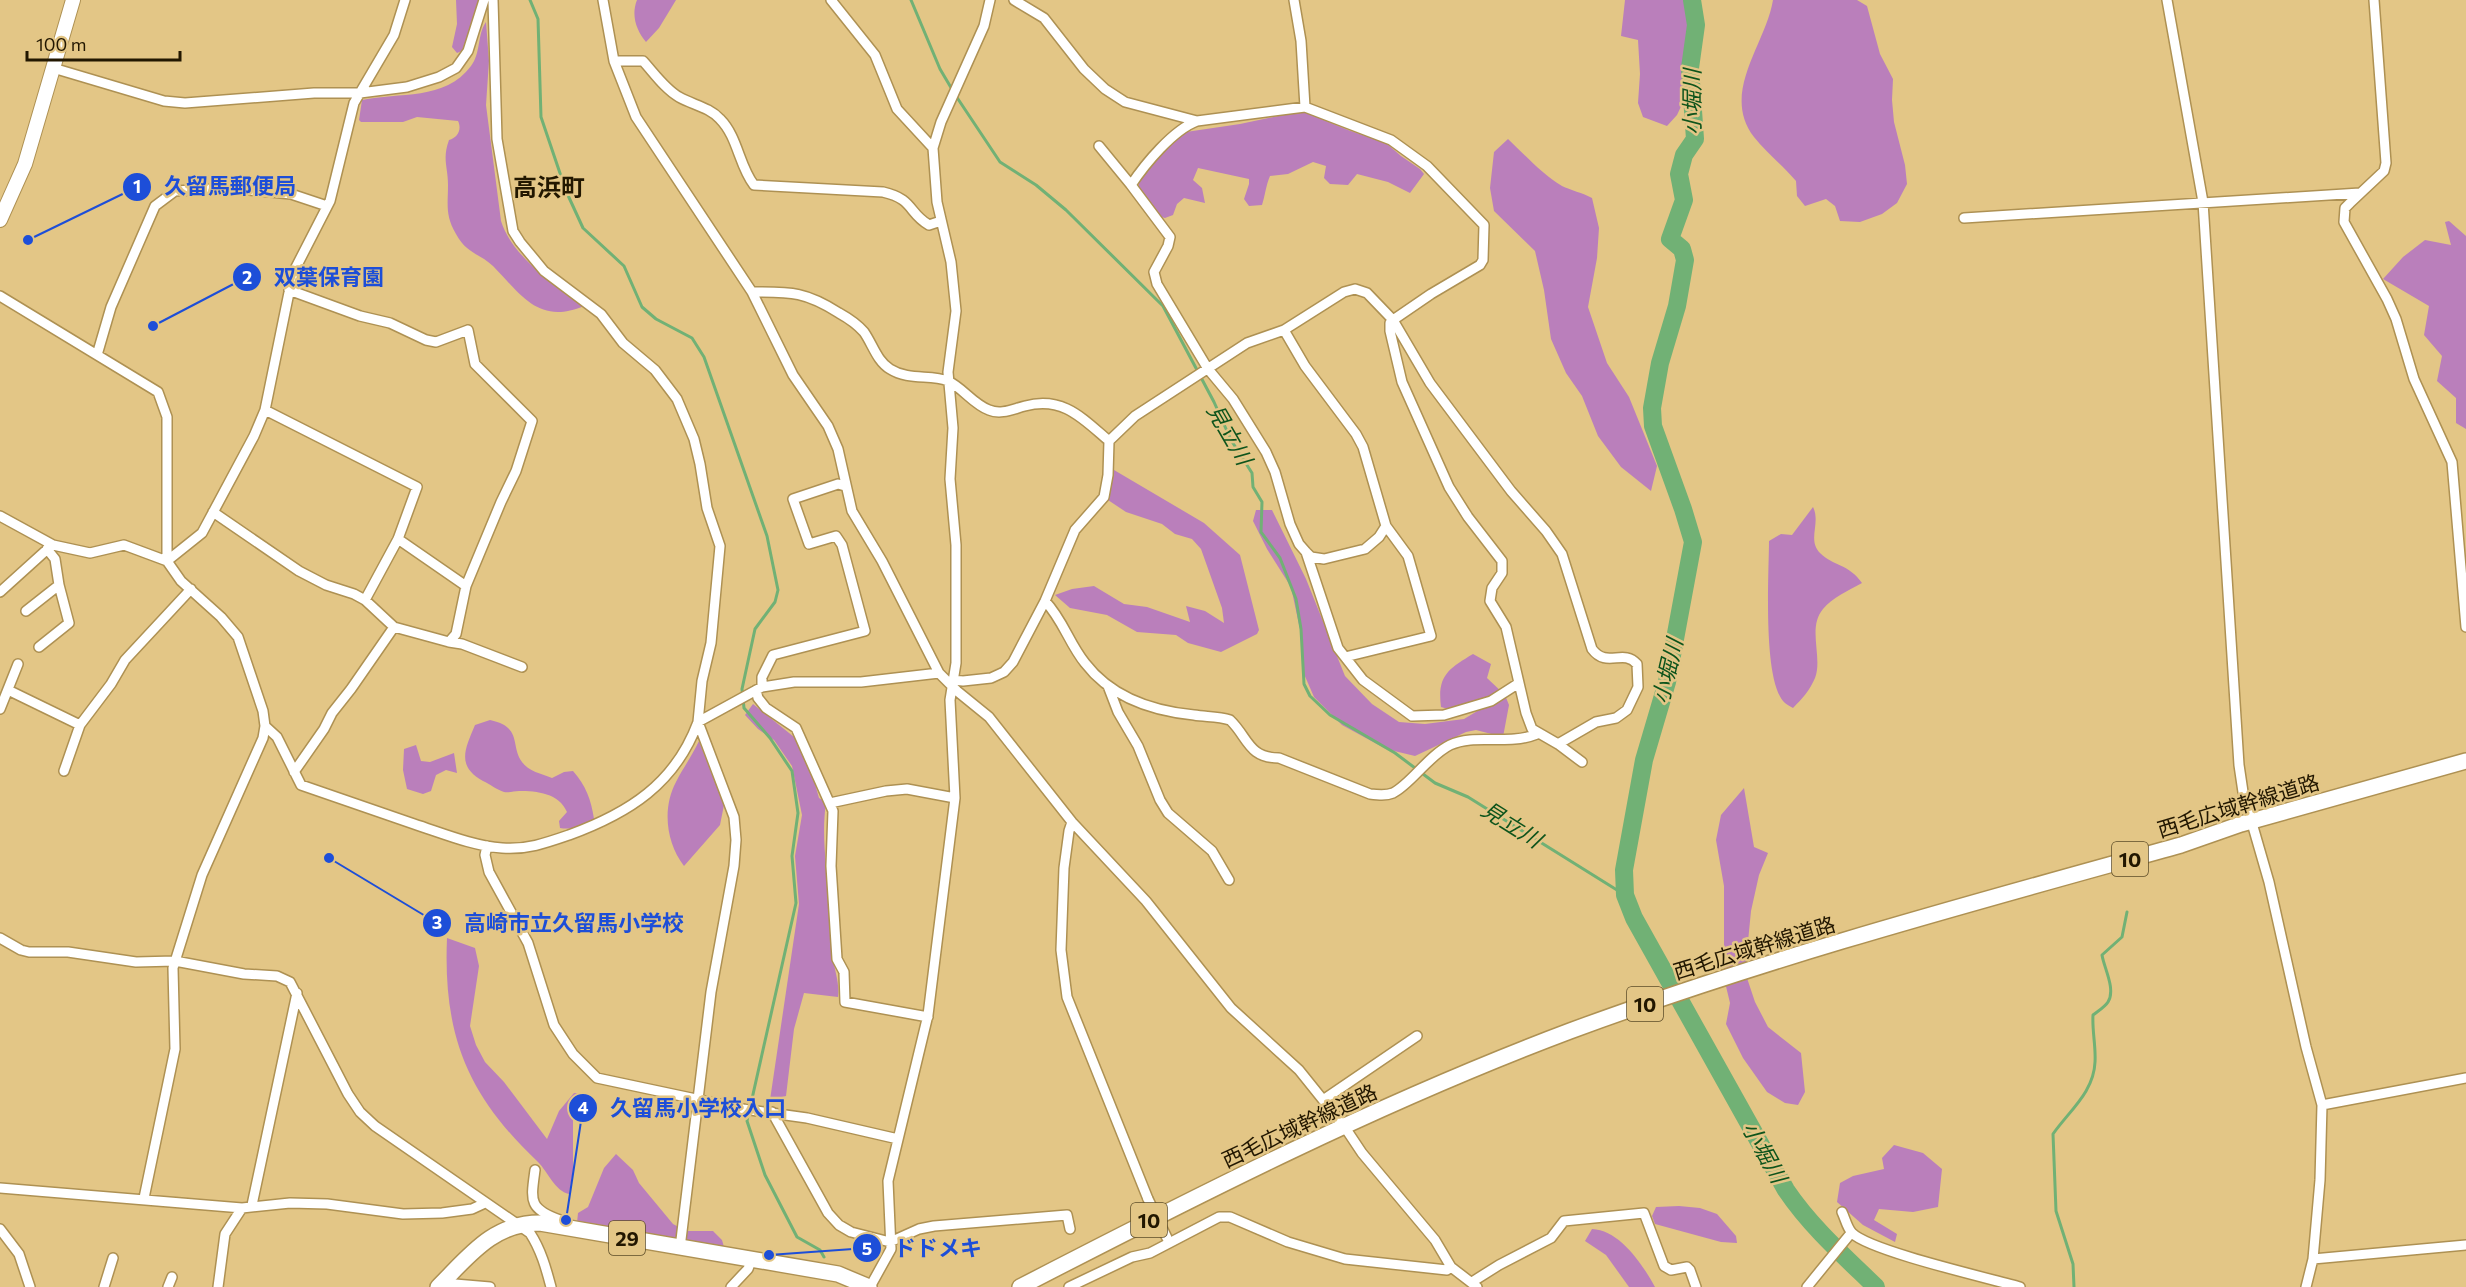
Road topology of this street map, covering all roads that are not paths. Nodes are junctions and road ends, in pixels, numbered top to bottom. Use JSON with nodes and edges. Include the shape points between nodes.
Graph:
{"nodes":[{"id":1,"x":74,"y":0,"type":"edge"},
{"id":2,"x":405,"y":0,"type":"edge"},
{"id":3,"x":484,"y":0,"type":"edge"},
{"id":4,"x":493,"y":0,"type":"edge"},
{"id":5,"x":603,"y":0,"type":"edge"},
{"id":6,"x":831,"y":0,"type":"edge"},
{"id":7,"x":990,"y":0,"type":"edge"},
{"id":8,"x":1014,"y":0,"type":"edge"},
{"id":9,"x":1294,"y":0,"type":"edge"},
{"id":10,"x":2167,"y":0,"type":"edge"},
{"id":11,"x":2374,"y":0,"type":"edge"},
{"id":12,"x":614,"y":61,"type":"junction"},
{"id":13,"x":53,"y":68,"type":"junction"},
{"id":14,"x":360,"y":93,"type":"junction"},
{"id":15,"x":1305,"y":107,"type":"junction"},
{"id":16,"x":1197,"y":121,"type":"junction"},
{"id":17,"x":1099,"y":146,"type":"dead end"},
{"id":18,"x":933,"y":148,"type":"junction"},
{"id":19,"x":1131,"y":185,"type":"junction"},
{"id":20,"x":2360,"y":193,"type":"junction"},
{"id":21,"x":2203,"y":202,"type":"junction"},
{"id":22,"x":327,"y":206,"type":"junction"},
{"id":23,"x":1964,"y":218,"type":"dead end"},
{"id":24,"x":0,"y":220,"type":"edge"},
{"id":25,"x":941,"y":221,"type":"junction"},
{"id":26,"x":289,"y":290,"type":"junction"},
{"id":27,"x":752,"y":292,"type":"junction"},
{"id":28,"x":0,"y":296,"type":"edge"},
{"id":29,"x":1393,"y":320,"type":"junction"},
{"id":30,"x":1284,"y":330,"type":"junction"},
{"id":31,"x":97,"y":354,"type":"junction"},
{"id":32,"x":1202,"y":372,"type":"junction"},
{"id":33,"x":948,"y":381,"type":"junction"},
{"id":34,"x":265,"y":410,"type":"junction"},
{"id":35,"x":1108,"y":441,"type":"junction"},
{"id":36,"x":845,"y":486,"type":"junction"},
{"id":37,"x":213,"y":512,"type":"junction"},
{"id":38,"x":0,"y":516,"type":"edge"},
{"id":39,"x":1386,"y":526,"type":"junction"},
{"id":40,"x":398,"y":539,"type":"junction"},
{"id":41,"x":50,"y":547,"type":"junction"},
{"id":42,"x":1306,"y":552,"type":"junction"},
{"id":43,"x":167,"y":561,"type":"junction"},
{"id":44,"x":59,"y":585,"type":"junction"},
{"id":45,"x":466,"y":586,"type":"junction"},
{"id":46,"x":191,"y":589,"type":"junction"},
{"id":47,"x":0,"y":592,"type":"edge"},
{"id":48,"x":365,"y":600,"type":"junction"},
{"id":49,"x":1045,"y":601,"type":"junction"},
{"id":50,"x":26,"y":611,"type":"dead end"},
{"id":51,"x":394,"y":627,"type":"junction"},
{"id":52,"x":2466,"y":627,"type":"edge"},
{"id":53,"x":448,"y":642,"type":"junction"},
{"id":54,"x":39,"y":647,"type":"dead end"},
{"id":55,"x":1345,"y":657,"type":"junction"},
{"id":56,"x":18,"y":664,"type":"dead end"},
{"id":57,"x":522,"y":667,"type":"dead end"},
{"id":58,"x":939,"y":673,"type":"junction"},
{"id":59,"x":952,"y":683,"type":"junction"},
{"id":60,"x":1519,"y":683,"type":"junction"},
{"id":61,"x":1108,"y":686,"type":"junction"},
{"id":62,"x":759,"y":688,"type":"junction"},
{"id":63,"x":8,"y":690,"type":"junction"},
{"id":64,"x":0,"y":709,"type":"edge"},
{"id":65,"x":698,"y":722,"type":"junction"},
{"id":66,"x":80,"y":725,"type":"junction"},
{"id":67,"x":265,"y":726,"type":"junction"},
{"id":68,"x":1537,"y":734,"type":"junction"},
{"id":69,"x":1558,"y":744,"type":"junction"},
{"id":70,"x":2466,"y":761,"type":"edge"},
{"id":71,"x":1582,"y":762,"type":"dead end"},
{"id":72,"x":64,"y":771,"type":"dead end"},
{"id":73,"x":294,"y":772,"type":"junction"},
{"id":74,"x":955,"y":798,"type":"junction"},
{"id":75,"x":830,"y":803,"type":"junction"},
{"id":76,"x":2253,"y":821,"type":"junction"},
{"id":77,"x":1072,"y":822,"type":"junction"},
{"id":78,"x":487,"y":846,"type":"junction"},
{"id":79,"x":1229,"y":880,"type":"dead end"},
{"id":80,"x":0,"y":938,"type":"edge"},
{"id":81,"x":175,"y":961,"type":"junction"},
{"id":82,"x":297,"y":993,"type":"junction"},
{"id":83,"x":928,"y":1017,"type":"junction"},
{"id":84,"x":1417,"y":1036,"type":"dead end"},
{"id":85,"x":2466,"y":1078,"type":"edge"},
{"id":86,"x":698,"y":1100,"type":"junction"},
{"id":87,"x":1323,"y":1100,"type":"junction"},
{"id":88,"x":2322,"y":1105,"type":"junction"},
{"id":89,"x":772,"y":1112,"type":"junction"},
{"id":90,"x":1344,"y":1126,"type":"junction"},
{"id":91,"x":898,"y":1139,"type":"junction"},
{"id":92,"x":534,"y":1170,"type":"dead end"},
{"id":93,"x":0,"y":1188,"type":"edge"},
{"id":94,"x":144,"y":1198,"type":"junction"},
{"id":95,"x":485,"y":1203,"type":"junction"},
{"id":96,"x":247,"y":1207,"type":"junction"},
{"id":97,"x":1842,"y":1212,"type":"dead end"},
{"id":98,"x":517,"y":1225,"type":"junction"},
{"id":99,"x":561,"y":1225,"type":"junction"},
{"id":100,"x":0,"y":1229,"type":"edge"},
{"id":101,"x":1070,"y":1229,"type":"dead end"},
{"id":102,"x":1851,"y":1233,"type":"junction"},
{"id":103,"x":1168,"y":1240,"type":"junction"},
{"id":104,"x":890,"y":1242,"type":"junction"},
{"id":105,"x":2466,"y":1245,"type":"edge"},
{"id":106,"x":680,"y":1248,"type":"junction"},
{"id":107,"x":112,"y":1258,"type":"dead end"},
{"id":108,"x":2313,"y":1259,"type":"junction"},
{"id":109,"x":751,"y":1261,"type":"junction"},
{"id":110,"x":1451,"y":1267,"type":"junction"},
{"id":111,"x":172,"y":1277,"type":"dead end"},
{"id":112,"x":1474,"y":1285,"type":"edge"},
{"id":113,"x":30,"y":1287,"type":"edge"},
{"id":114,"x":104,"y":1287,"type":"edge"},
{"id":115,"x":168,"y":1287,"type":"edge"},
{"id":116,"x":218,"y":1287,"type":"edge"},
{"id":117,"x":439,"y":1287,"type":"edge"},
{"id":118,"x":490,"y":1287,"type":"edge"},
{"id":119,"x":551,"y":1287,"type":"edge"},
{"id":120,"x":731,"y":1287,"type":"edge"},
{"id":121,"x":870,"y":1287,"type":"edge"},
{"id":122,"x":1020,"y":1287,"type":"edge"},
{"id":123,"x":1069,"y":1287,"type":"edge"},
{"id":124,"x":1696,"y":1287,"type":"edge"},
{"id":125,"x":1807,"y":1287,"type":"edge"},
{"id":126,"x":2020,"y":1287,"type":"edge"},
{"id":127,"x":2306,"y":1287,"type":"edge"}],
"edges":[{"from":1,"to":13,"type":"main road"},
{"from":2,"to":14,"type":"street","via":[[394,35]]},
{"from":3,"to":14,"type":"street","via":[[468,51],[456,68],[407,87]]},
{"from":4,"to":65,"type":"street","via":[[497,139],[513,231],[544,271],[601,314],[623,343],[667,384],[694,439],[707,508],[720,546],[711,643]]},
{"from":5,"to":12,"type":"street"},
{"from":6,"to":18,"type":"street","via":[[875,55],[897,109]]},
{"from":7,"to":18,"type":"street","via":[[984,26]]},
{"from":8,"to":16,"type":"street","via":[[1044,18],[1105,89],[1125,102]]},
{"from":9,"to":15,"type":"street"},
{"from":10,"to":21,"type":"street"},
{"from":11,"to":20,"type":"street","via":[[2386,162],[2384,171]]},
{"from":12,"to":25,"type":"street","via":[[643,61],[670,91],[720,118],[754,185],[883,192],[906,201],[929,225]]},
{"from":12,"to":27,"type":"street","via":[[636,117]]},
{"from":13,"to":14,"type":"street","via":[[164,101],[185,103]]},
{"from":13,"to":24,"type":"main road","via":[[25,164]]},
{"from":14,"to":22,"type":"street"},
{"from":15,"to":16,"type":"street"},
{"from":15,"to":29,"type":"street","via":[[1390,140],[1427,166],[1484,225],[1480,265]]},
{"from":16,"to":19,"type":"street","via":[[1160,151]]},
{"from":17,"to":19,"type":"street"},
{"from":18,"to":25,"type":"street"},
{"from":19,"to":32,"type":"street","via":[[1170,237],[1155,266],[1155,278]]},
{"from":20,"to":21,"type":"street"},
{"from":20,"to":52,"type":"street","via":[[2345,208],[2344,222],[2391,309],[2414,380],[2452,462]]},
{"from":21,"to":23,"type":"street"},
{"from":21,"to":76,"type":"street","via":[[2239,765]]},
{"from":22,"to":26,"type":"street","via":[[299,260]]},
{"from":22,"to":31,"type":"street","via":[[291,194],[228,188],[175,191],[155,206],[111,307]]},
{"from":25,"to":33,"type":"street","via":[[951,262],[956,311]]},
{"from":26,"to":34,"type":"street"},
{"from":26,"to":45,"type":"street","via":[[390,323],[426,340],[436,342],[468,330],[475,364],[532,421],[516,471]]},
{"from":27,"to":33,"type":"street","via":[[805,294],[854,322],[891,370]]},
{"from":27,"to":36,"type":"street","via":[[793,375],[835,440]]},
{"from":28,"to":31,"type":"street"},
{"from":29,"to":30,"type":"street","via":[[1367,293],[1351,289]]},
{"from":29,"to":60,"type":"street","via":[[1390,331],[1402,382],[1415,411],[1458,503],[1502,561],[1502,573],[1492,588],[1490,601],[1506,627]]},
{"from":29,"to":69,"type":"street","via":[[1430,383],[1562,555],[1592,649],[1605,659],[1628,657],[1637,664],[1638,687],[1627,710]]},
{"from":30,"to":32,"type":"street","via":[[1247,343]]},
{"from":30,"to":39,"type":"street","via":[[1363,447]]},
{"from":31,"to":43,"type":"street","via":[[152,387],[162,399],[167,417]]},
{"from":32,"to":35,"type":"street","via":[[1136,416]]},
{"from":32,"to":42,"type":"street","via":[[1238,406],[1266,452],[1290,524]]},
{"from":33,"to":35,"type":"street","via":[[975,403],[994,412],[1028,405],[1062,406],[1075,412]]},
{"from":33,"to":59,"type":"street","via":[[956,545],[956,663]]},
{"from":34,"to":37,"type":"street"},
{"from":34,"to":40,"type":"street","via":[[417,487]]},
{"from":35,"to":49,"type":"street","via":[[1104,497],[1075,530]]},
{"from":36,"to":58,"type":"street","via":[[852,511]]},
{"from":36,"to":62,"type":"street","via":[[838,484],[793,499],[809,544],[836,536],[842,545],[865,631],[772,654]]},
{"from":37,"to":43,"type":"street","via":[[202,533]]},
{"from":37,"to":48,"type":"street","via":[[299,571]]},
{"from":38,"to":41,"type":"street"},
{"from":39,"to":42,"type":"street","via":[[1365,549],[1324,559]]},
{"from":39,"to":55,"type":"street","via":[[1408,556],[1431,636]]},
{"from":40,"to":45,"type":"street"},
{"from":40,"to":48,"type":"street"},
{"from":41,"to":43,"type":"street","via":[[90,553],[124,545]]},
{"from":41,"to":44,"type":"street"},
{"from":41,"to":47,"type":"street"},
{"from":42,"to":55,"type":"street","via":[[1338,648]]},
{"from":43,"to":46,"type":"street"},
{"from":44,"to":50,"type":"street"},
{"from":44,"to":54,"type":"street","via":[[69,623]]},
{"from":45,"to":53,"type":"street","via":[[456,634]]},
{"from":46,"to":66,"type":"street","via":[[125,660]]},
{"from":46,"to":67,"type":"street","via":[[238,637]]},
{"from":48,"to":51,"type":"street"},
{"from":49,"to":59,"type":"street","via":[[1009,668],[991,678]]},
{"from":49,"to":61,"type":"street","via":[[1062,622],[1084,663]]},
{"from":51,"to":53,"type":"street"},
{"from":51,"to":73,"type":"street"},
{"from":53,"to":57,"type":"street"},
{"from":55,"to":60,"type":"street","via":[[1363,680],[1412,716],[1444,715],[1491,701]]},
{"from":56,"to":63,"type":"street"},
{"from":58,"to":59,"type":"street"},
{"from":58,"to":62,"type":"street","via":[[861,682],[794,682]]},
{"from":59,"to":74,"type":"street"},
{"from":59,"to":77,"type":"street","via":[[989,717]]},
{"from":60,"to":68,"type":"street","via":[[1526,713]]},
{"from":61,"to":68,"type":"street","via":[[1143,706],[1230,720],[1250,747],[1262,755],[1370,794],[1393,793],[1452,744],[1510,741]]},
{"from":61,"to":79,"type":"street","via":[[1164,807],[1212,851]]},
{"from":62,"to":65,"type":"street"},
{"from":62,"to":75,"type":"street","via":[[758,698],[766,708],[796,728]]},
{"from":63,"to":64,"type":"street"},
{"from":63,"to":66,"type":"street"},
{"from":65,"to":78,"type":"street","via":[[694,735],[668,774],[627,810],[538,846]]},
{"from":65,"to":86,"type":"street","via":[[734,817],[736,840]]},
{"from":66,"to":72,"type":"street"},
{"from":67,"to":73,"type":"street","via":[[277,736]]},
{"from":67,"to":81,"type":"street","via":[[202,875]]},
{"from":68,"to":69,"type":"street"},
{"from":69,"to":71,"type":"street"},
{"from":70,"to":76,"type":"main road","name":"西毛広域幹線道路","number":"10"},
{"from":73,"to":78,"type":"street","via":[[301,785]]},
{"from":74,"to":75,"type":"street","via":[[907,789]]},
{"from":74,"to":83,"type":"street"},
{"from":75,"to":83,"type":"street","via":[[837,959],[844,972],[844,1002]]},
{"from":76,"to":88,"type":"street"},
{"from":76,"to":90,"type":"main road","name":"西毛広域幹線道路","number":"10","via":[[1773,962],[1617,1014]]},
{"from":77,"to":87,"type":"street","via":[[1146,902],[1231,1008],[1299,1070]]},
{"from":77,"to":103,"type":"street","bridge":true,"via":[[1064,867],[1061,950],[1067,998]]},
{"from":78,"to":86,"type":"street","via":[[489,872],[528,943],[554,1025],[573,1054],[603,1081]]},
{"from":80,"to":81,"type":"street","via":[[29,952],[68,952],[136,962]]},
{"from":81,"to":82,"type":"street","via":[[277,976],[290,982]]},
{"from":81,"to":94,"type":"street","via":[[175,1049]]},
{"from":82,"to":95,"type":"street","via":[[360,1112]]},
{"from":82,"to":96,"type":"street"},
{"from":83,"to":91,"type":"street"},
{"from":84,"to":87,"type":"street"},
{"from":85,"to":88,"type":"street"},
{"from":86,"to":89,"type":"street"},
{"from":86,"to":106,"type":"street"},
{"from":87,"to":90,"type":"street"},
{"from":88,"to":108,"type":"street"},
{"from":89,"to":91,"type":"street"},
{"from":89,"to":104,"type":"street","via":[[833,1220],[851,1232]]},
{"from":90,"to":110,"type":"street","via":[[1435,1240]]},
{"from":90,"to":122,"type":"main road","name":"西毛広域幹線道路","number":"10","via":[[1190,1199]]},
{"from":91,"to":104,"type":"street","via":[[888,1181]]},
{"from":92,"to":99,"type":"street","via":[[533,1204],[560,1220]]},
{"from":93,"to":94,"type":"street"},
{"from":94,"to":96,"type":"street"},
{"from":95,"to":96,"type":"street","via":[[472,1209],[403,1214],[327,1204]]},
{"from":95,"to":98,"type":"street"},
{"from":96,"to":116,"type":"street","via":[[225,1234]]},
{"from":97,"to":102,"type":"street"},
{"from":98,"to":99,"type":"main road","number":"29"},
{"from":98,"to":117,"type":"main road","number":"29","via":[[482,1244]]},
{"from":98,"to":119,"type":"street","via":[[530,1233],[537,1244]]},
{"from":99,"to":106,"type":"main road","number":"29"},
{"from":100,"to":113,"type":"street","via":[[19,1254]]},
{"from":101,"to":104,"type":"street","via":[[1067,1215],[934,1226]]},
{"from":102,"to":125,"type":"street"},
{"from":102,"to":126,"type":"street","via":[[1894,1252]]},
{"from":103,"to":110,"type":"street","via":[[1219,1217],[1230,1217],[1288,1242],[1345,1259],[1447,1270]]},
{"from":103,"to":123,"type":"street","via":[[1150,1253],[1132,1257]]},
{"from":104,"to":121,"type":"street","via":[[891,1248]]},
{"from":105,"to":108,"type":"street"},
{"from":106,"to":109,"type":"main road","number":"29"},
{"from":107,"to":114,"type":"street"},
{"from":108,"to":127,"type":"street"},
{"from":109,"to":120,"type":"street"},
{"from":109,"to":121,"type":"main road","number":"29","via":[[838,1274]]},
{"from":110,"to":112,"type":"street"},
{"from":111,"to":115,"type":"street"},
{"from":112,"to":124,"type":"street","via":[[1499,1265],[1551,1238],[1564,1221],[1644,1213],[1664,1266],[1671,1270],[1687,1267]]},
{"from":117,"to":118,"type":"street"}]}
